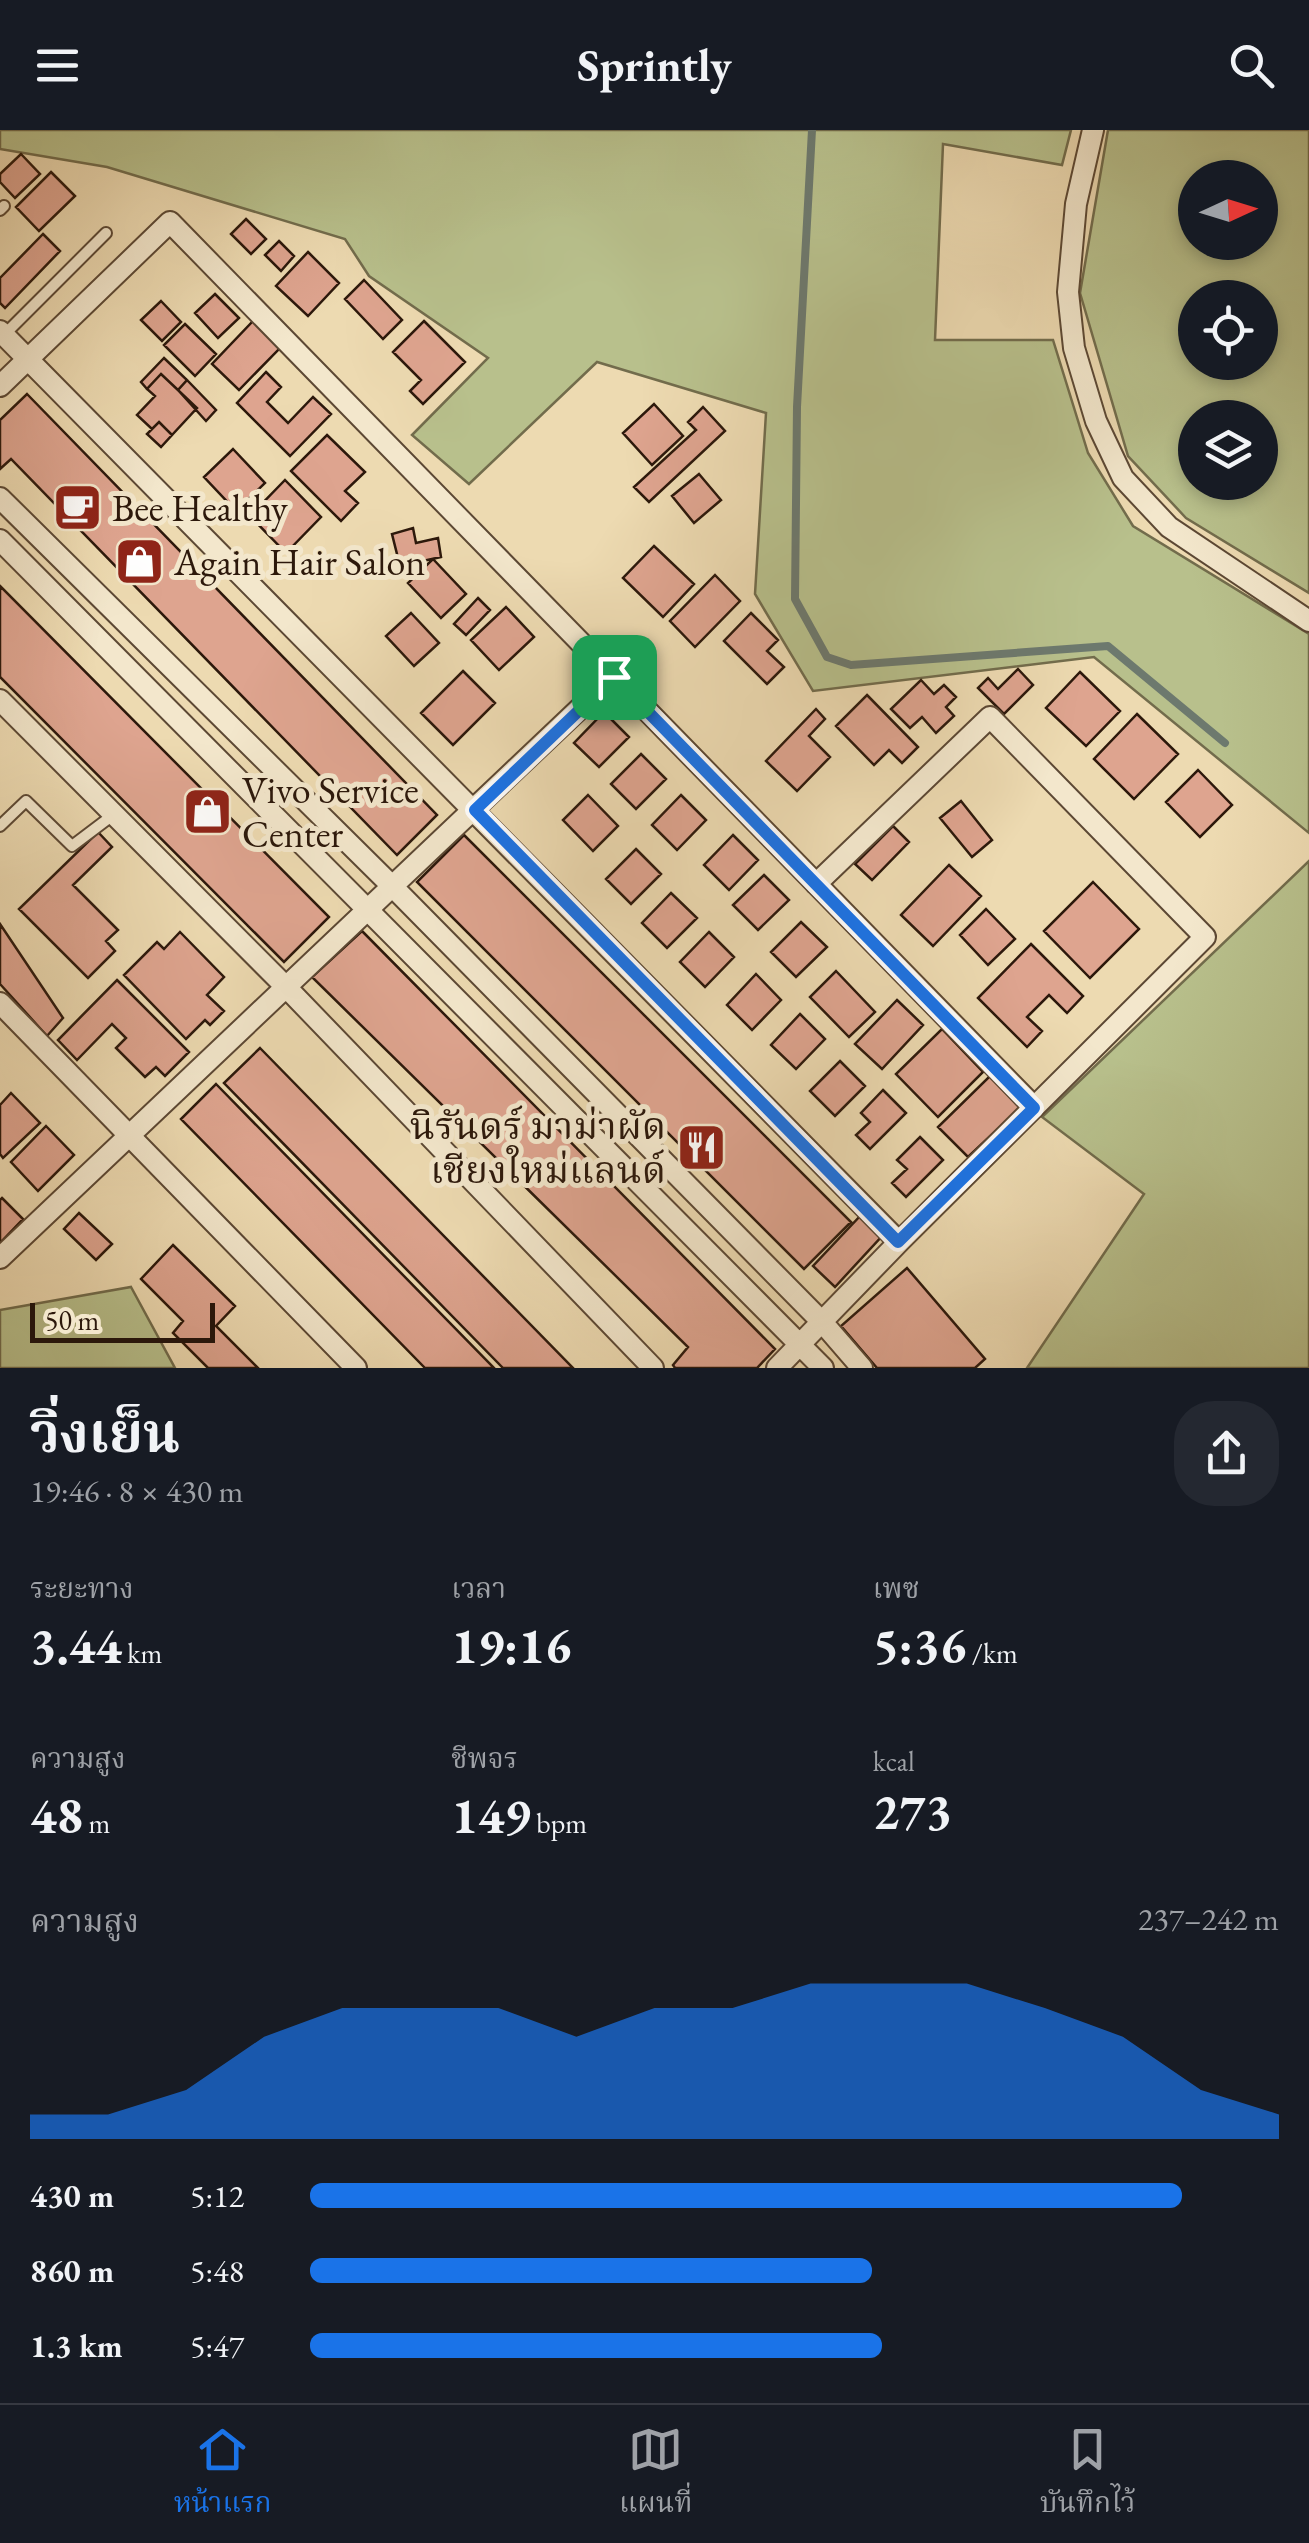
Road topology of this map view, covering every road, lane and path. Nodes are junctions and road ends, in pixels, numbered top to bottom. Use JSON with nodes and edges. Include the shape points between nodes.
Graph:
{"nodes":[{"id":1,"x":1093,"y":130,"type":"edge"},
{"id":2,"x":106,"y":233,"type":"dead end"},
{"id":3,"x":2,"y":333,"type":"edge"},
{"id":4,"x":28,"y":360,"type":"junction"},
{"id":5,"x":0,"y":386,"type":"edge"},
{"id":6,"x":0,"y":498,"type":"edge"},
{"id":7,"x":0,"y":540,"type":"edge"},
{"id":8,"x":1309,"y":621,"type":"edge"},
{"id":9,"x":614,"y":677,"type":"junction"},
{"id":10,"x":0,"y":700,"type":"edge"},
{"id":11,"x":475,"y":810,"type":"junction"},
{"id":12,"x":114,"y":814,"type":"junction"},
{"id":13,"x":0,"y":826,"type":"edge"},
{"id":14,"x":816,"y":884,"type":"junction"},
{"id":15,"x":393,"y":887,"type":"junction"},
{"id":16,"x":368,"y":911,"type":"junction"},
{"id":17,"x":287,"y":988,"type":"junction"},
{"id":18,"x":0,"y":1003,"type":"edge"},
{"id":19,"x":1034,"y":1108,"type":"junction"},
{"id":20,"x":132,"y":1136,"type":"junction"},
{"id":21,"x":898,"y":1242,"type":"junction"},
{"id":22,"x":0,"y":1258,"type":"edge"},
{"id":23,"x":823,"y":1323,"type":"junction"},
{"id":24,"x":802,"y":1345,"type":"junction"},
{"id":25,"x":356,"y":1368,"type":"edge"},
{"id":26,"x":653,"y":1368,"type":"edge"},
{"id":27,"x":777,"y":1368,"type":"edge"},
{"id":28,"x":823,"y":1368,"type":"edge"},
{"id":29,"x":862,"y":1368,"type":"edge"}],
"edges":[{"from":1,"to":8,"type":"street","via":[[1076,204],[1068,292],[1074,348],[1096,422],[1122,478],[1169,527]]},
{"from":2,"to":3,"type":"lane"},
{"from":3,"to":4,"type":"street"},
{"from":4,"to":5,"type":"street"},
{"from":4,"to":9,"type":"street","via":[[170,222]]},
{"from":4,"to":11,"type":"street"},
{"from":6,"to":15,"type":"street"},
{"from":7,"to":16,"type":"street"},
{"from":9,"to":11,"type":"street"},
{"from":9,"to":14,"type":"street"},
{"from":10,"to":12,"type":"street"},
{"from":11,"to":15,"type":"street"},
{"from":11,"to":21,"type":"street"},
{"from":12,"to":13,"type":"lane","via":[[72,846],[26,800]]},
{"from":12,"to":17,"type":"street"},
{"from":14,"to":19,"type":"street"},
{"from":14,"to":19,"type":"street","via":[[990,717],[1205,937]]},
{"from":15,"to":16,"type":"street"},
{"from":15,"to":23,"type":"street"},
{"from":16,"to":17,"type":"street"},
{"from":16,"to":24,"type":"street"},
{"from":17,"to":20,"type":"street"},
{"from":17,"to":26,"type":"street"},
{"from":18,"to":20,"type":"street"},
{"from":19,"to":21,"type":"street"},
{"from":20,"to":22,"type":"street"},
{"from":20,"to":25,"type":"street"},
{"from":21,"to":23,"type":"street"},
{"from":23,"to":24,"type":"street"},
{"from":23,"to":29,"type":"street"},
{"from":24,"to":27,"type":"street"},
{"from":24,"to":28,"type":"street"}]}
